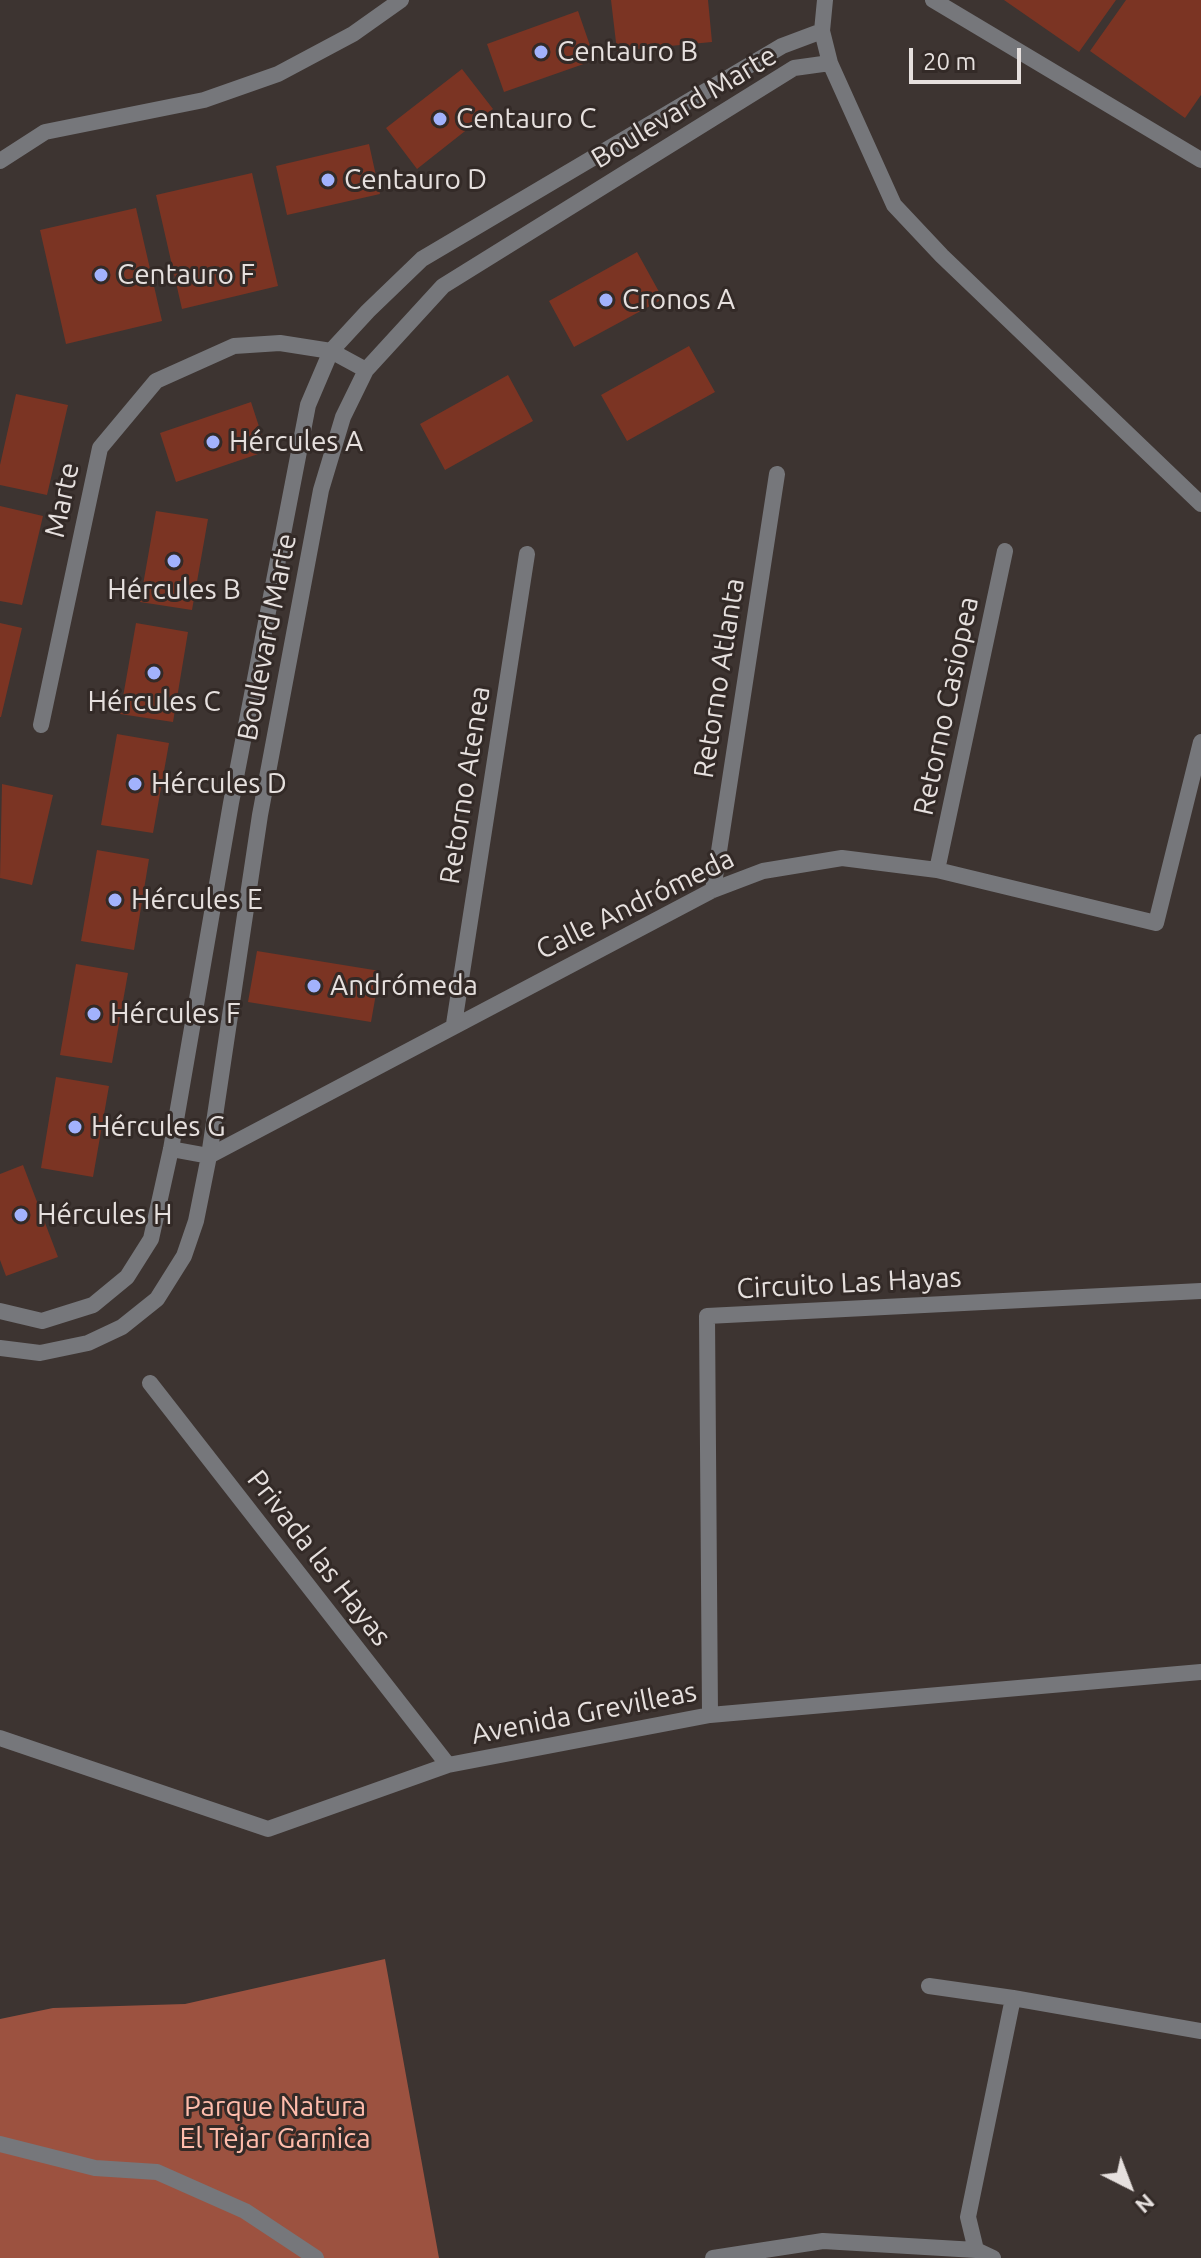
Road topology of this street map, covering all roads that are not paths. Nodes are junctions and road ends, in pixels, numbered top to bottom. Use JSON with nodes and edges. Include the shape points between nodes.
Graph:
{"nodes":[{"id":1,"x":401,"y":0,"type":"edge"},
{"id":2,"x":825,"y":0,"type":"edge"},
{"id":3,"x":933,"y":0,"type":"edge"},
{"id":4,"x":822,"y":31,"type":"junction"},
{"id":5,"x":830,"y":63,"type":"junction"},
{"id":6,"x":1201,"y":160,"type":"edge"},
{"id":7,"x":0,"y":161,"type":"edge"},
{"id":8,"x":331,"y":351,"type":"junction"},
{"id":9,"x":366,"y":370,"type":"junction"},
{"id":10,"x":777,"y":474,"type":"dead end"},
{"id":11,"x":1201,"y":504,"type":"edge"},
{"id":12,"x":1005,"y":551,"type":"dead end"},
{"id":13,"x":527,"y":554,"type":"dead end"},
{"id":14,"x":41,"y":725,"type":"dead end"},
{"id":15,"x":1201,"y":742,"type":"edge"},
{"id":16,"x":937,"y":870,"type":"junction"},
{"id":17,"x":713,"y":890,"type":"junction"},
{"id":18,"x":454,"y":1024,"type":"junction"},
{"id":19,"x":171,"y":1149,"type":"junction"},
{"id":20,"x":209,"y":1156,"type":"junction"},
{"id":21,"x":1201,"y":1291,"type":"edge"},
{"id":22,"x":0,"y":1311,"type":"edge"},
{"id":23,"x":0,"y":1348,"type":"edge"},
{"id":24,"x":150,"y":1383,"type":"dead end"},
{"id":25,"x":1201,"y":1672,"type":"edge"},
{"id":26,"x":710,"y":1715,"type":"junction"},
{"id":27,"x":0,"y":1738,"type":"edge"},
{"id":28,"x":448,"y":1765,"type":"junction"},
{"id":29,"x":929,"y":1986,"type":"dead end"},
{"id":30,"x":1013,"y":1998,"type":"junction"},
{"id":31,"x":1201,"y":2031,"type":"edge"},
{"id":32,"x":0,"y":2144,"type":"edge"},
{"id":33,"x":976,"y":2250,"type":"junction"},
{"id":34,"x":316,"y":2258,"type":"edge"},
{"id":35,"x":713,"y":2258,"type":"edge"},
{"id":36,"x":993,"y":2258,"type":"edge"}],
"edges":[{"from":1,"to":7,"type":"street","via":[[353,34],[278,74],[204,100],[45,132]]},
{"from":2,"to":4,"type":"street"},
{"from":3,"to":6,"type":"street"},
{"from":4,"to":5,"type":"street"},
{"from":4,"to":8,"type":"street","name":"Boulevard Marte","via":[[782,46],[422,259]]},
{"from":5,"to":9,"type":"street","name":"Boulevard Marte","via":[[794,68],[443,286]]},
{"from":5,"to":11,"type":"street","via":[[894,205]]},
{"from":8,"to":9,"type":"street","name":"Marte"},
{"from":8,"to":14,"type":"street","name":"Marte","via":[[280,343],[234,346],[156,381],[100,448]]},
{"from":8,"to":19,"type":"street","name":"Boulevard Marte","via":[[308,405]]},
{"from":9,"to":20,"type":"street","name":"Boulevard Marte","via":[[343,417],[321,490],[260,815]]},
{"from":10,"to":17,"type":"street","name":"Retorno Atlanta"},
{"from":12,"to":16,"type":"street","name":"Retorno Casiopea"},
{"from":13,"to":18,"type":"street","name":"Retorno Atenea"},
{"from":15,"to":16,"type":"street","name":"Calle Andrómeda","via":[[1156,923]]},
{"from":16,"to":17,"type":"street","name":"Calle Andrómeda","via":[[842,858],[763,871]]},
{"from":17,"to":18,"type":"street","name":"Calle Andrómeda"},
{"from":18,"to":20,"type":"street","name":"Calle Andrómeda"},
{"from":19,"to":20,"type":"street"},
{"from":19,"to":22,"type":"street","name":"Boulevard Marte","via":[[151,1239],[127,1277],[93,1305],[42,1321]]},
{"from":20,"to":23,"type":"street","name":"Boulevard Marte","via":[[184,1256],[157,1299],[122,1327],[88,1343],[40,1353]]},
{"from":21,"to":26,"type":"street","name":"Circuito Las Hayas","via":[[707,1316]]},
{"from":24,"to":28,"type":"street","name":"Privada las Hayas"},
{"from":25,"to":26,"type":"street","name":"Avenida Grevilleas"},
{"from":26,"to":28,"type":"street","name":"Avenida Grevilleas"},
{"from":27,"to":28,"type":"street","name":"Avenida Grevilleas","via":[[268,1829]]},
{"from":29,"to":30,"type":"street"},
{"from":30,"to":31,"type":"street"},
{"from":30,"to":33,"type":"street","via":[[968,2217]]},
{"from":32,"to":34,"type":"street","via":[[95,2168],[157,2172],[245,2211]]},
{"from":33,"to":35,"type":"street","via":[[823,2241]]},
{"from":33,"to":36,"type":"street"}]}
